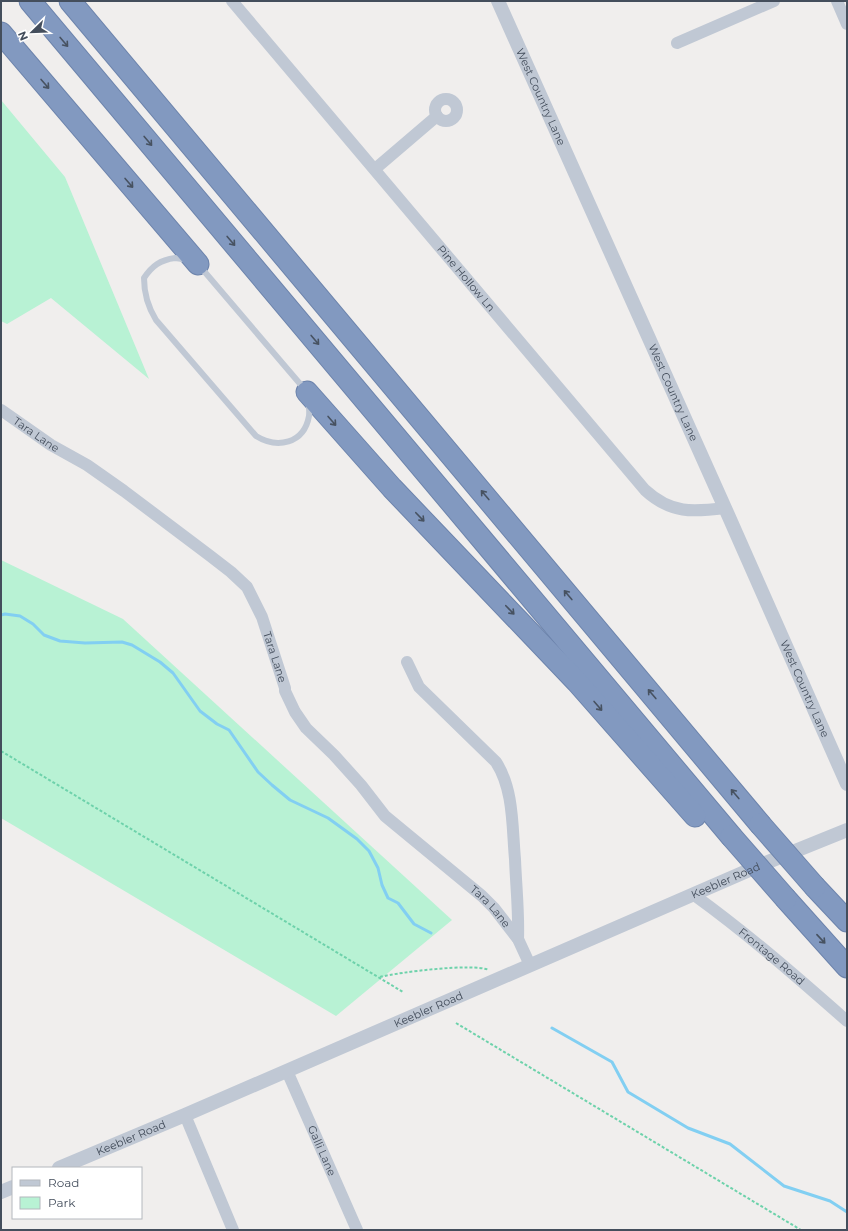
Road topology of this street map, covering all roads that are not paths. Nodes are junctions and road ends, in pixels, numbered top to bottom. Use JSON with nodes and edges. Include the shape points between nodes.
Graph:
{"nodes":[{"id":1,"x":30,"y":1,"type":"edge"},
{"id":2,"x":70,"y":1,"type":"edge"},
{"id":3,"x":232,"y":1,"type":"edge"},
{"id":4,"x":498,"y":1,"type":"edge"},
{"id":5,"x":774,"y":1,"type":"edge"},
{"id":6,"x":837,"y":1,"type":"edge"},
{"id":7,"x":847,"y":24,"type":"edge"},
{"id":8,"x":1,"y":34,"type":"edge"},
{"id":9,"x":678,"y":43,"type":"dead end"},
{"id":10,"x":437,"y":116,"type":"dead end"},
{"id":11,"x":375,"y":169,"type":"junction"},
{"id":12,"x":198,"y":264,"type":"junction"},
{"id":13,"x":306,"y":392,"type":"junction"},
{"id":14,"x":1,"y":410,"type":"edge"},
{"id":15,"x":725,"y":508,"type":"junction"},
{"id":16,"x":407,"y":662,"type":"dead end"},
{"id":17,"x":847,"y":784,"type":"edge"},
{"id":18,"x":847,"y":830,"type":"edge"},
{"id":19,"x":725,"y":839,"type":"junction"},
{"id":20,"x":694,"y":895,"type":"junction"},
{"id":21,"x":847,"y":922,"type":"edge"},
{"id":22,"x":518,"y":939,"type":"junction"},
{"id":23,"x":530,"y":965,"type":"junction"},
{"id":24,"x":847,"y":966,"type":"edge"},
{"id":25,"x":847,"y":1021,"type":"edge"},
{"id":26,"x":287,"y":1071,"type":"junction"},
{"id":27,"x":185,"y":1115,"type":"junction"},
{"id":28,"x":61,"y":1167,"type":"edge"},
{"id":29,"x":12,"y":1187,"type":"edge"},
{"id":30,"x":1,"y":1192,"type":"edge"},
{"id":31,"x":233,"y":1230,"type":"edge"},
{"id":32,"x":357,"y":1230,"type":"edge"}],
"edges":[{"from":1,"to":19,"type":"highway","one_way":true},
{"from":21,"to":2,"type":"highway","one_way":true,"bridge":true,"via":[[760,824]]},
{"from":3,"to":11,"type":"street","name":"Pine Hollow Ln"},
{"from":4,"to":15,"type":"street","name":"West Country Lane"},
{"from":5,"to":9,"type":"street"},
{"from":6,"to":7,"type":"street"},
{"from":8,"to":12,"type":"highway","one_way":true},
{"from":10,"to":11,"type":"street"},
{"from":11,"to":15,"type":"street","name":"Pine Hollow Ln","via":[[645,490],[659,501],[683,510]]},
{"from":12,"to":13,"type":"lane"},
{"from":12,"to":13,"type":"lane","via":[[184,259],[166,259],[150,269],[144,278],[150,310],[161,326],[256,436],[264,441],[281,443],[299,435],[306,426],[309,416]]},
{"from":13,"to":19,"type":"highway","one_way":true,"via":[[392,488]]},
{"from":14,"to":22,"type":"street","name":"Tara Lane","via":[[124,491],[247,587],[262,617],[284,691],[306,728],[334,755],[385,816],[482,896]]},
{"from":15,"to":17,"type":"street","name":"West Country Lane"},
{"from":16,"to":22,"type":"street","name":"Tara Lane","via":[[419,687],[496,762],[504,773],[511,804],[519,917]]},
{"from":18,"to":20,"type":"street","name":"Keebler Road"},
{"from":19,"to":24,"type":"highway","one_way":true,"bridge":true,"via":[[780,901],[807,923]]},
{"from":20,"to":23,"type":"street","name":"Keebler Road"},
{"from":20,"to":25,"type":"street","name":"Frontage Road","via":[[794,974]]},
{"from":22,"to":23,"type":"street","name":"Tara Lane"},
{"from":23,"to":26,"type":"street","name":"Keebler Road"},
{"from":26,"to":27,"type":"street","name":"Keebler Road"},
{"from":26,"to":32,"type":"street","name":"Galli Lane"},
{"from":27,"to":28,"type":"street","name":"Keebler Road"},
{"from":27,"to":31,"type":"street"},
{"from":29,"to":30,"type":"street"}]}
